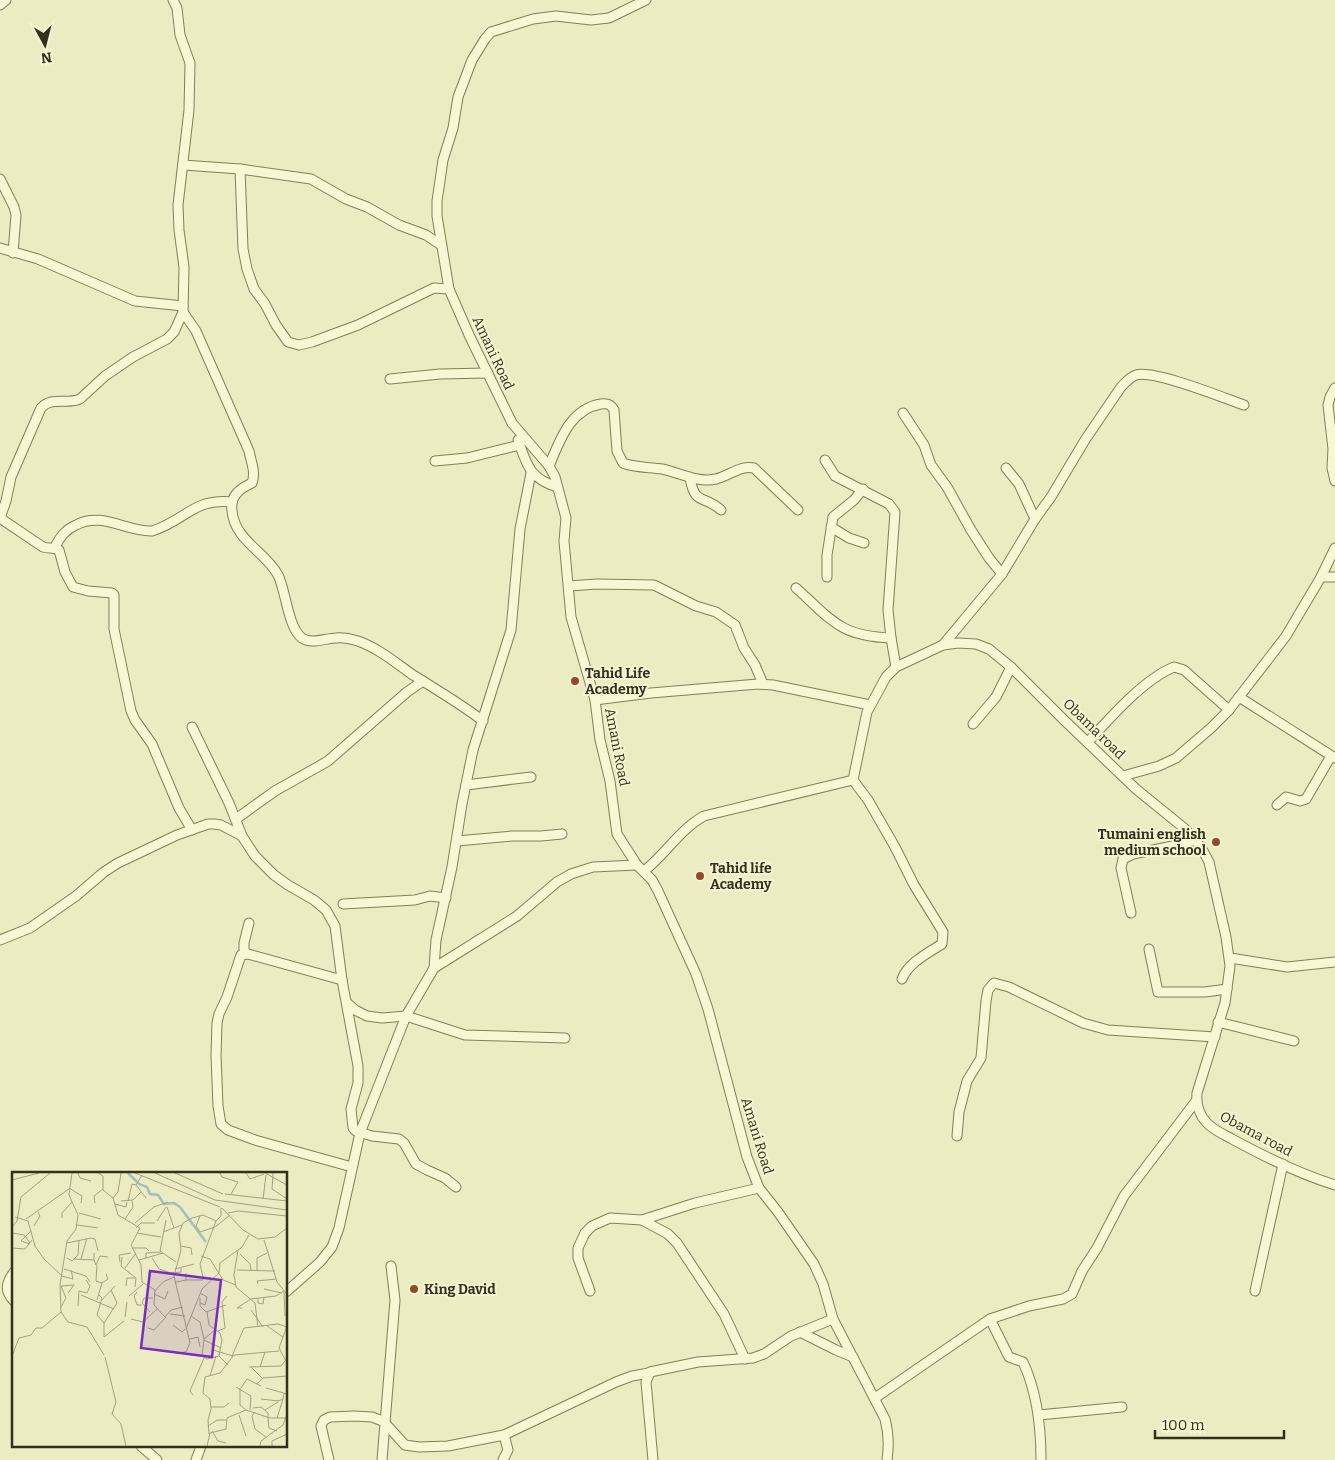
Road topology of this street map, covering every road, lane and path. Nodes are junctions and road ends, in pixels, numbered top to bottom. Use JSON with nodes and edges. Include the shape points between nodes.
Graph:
{"nodes":[{"id":1,"x":6,"y":0,"type":"edge"},
{"id":2,"x":173,"y":0,"type":"edge"},
{"id":3,"x":646,"y":0,"type":"edge"},
{"id":4,"x":0,"y":5,"type":"edge"},
{"id":5,"x":183,"y":165,"type":"junction"},
{"id":6,"x":240,"y":169,"type":"junction"},
{"id":7,"x":0,"y":179,"type":"edge"},
{"id":8,"x":441,"y":245,"type":"junction"},
{"id":9,"x":0,"y":248,"type":"edge"},
{"id":10,"x":13,"y":253,"type":"junction"},
{"id":11,"x":449,"y":289,"type":"junction"},
{"id":12,"x":183,"y":309,"type":"junction"},
{"id":13,"x":488,"y":373,"type":"junction"},
{"id":14,"x":390,"y":379,"type":"dead end"},
{"id":15,"x":1335,"y":388,"type":"edge"},
{"id":16,"x":1244,"y":405,"type":"dead end"},
{"id":17,"x":903,"y":413,"type":"dead end"},
{"id":18,"x":512,"y":423,"type":"junction"},
{"id":19,"x":520,"y":445,"type":"junction"},
{"id":20,"x":825,"y":460,"type":"dead end"},
{"id":21,"x":435,"y":462,"type":"dead end"},
{"id":22,"x":549,"y":466,"type":"junction"},
{"id":23,"x":1006,"y":468,"type":"dead end"},
{"id":24,"x":531,"y":473,"type":"junction"},
{"id":25,"x":690,"y":478,"type":"junction"},
{"id":26,"x":1335,"y":481,"type":"edge"},
{"id":27,"x":557,"y":487,"type":"junction"},
{"id":28,"x":863,"y":490,"type":"junction"},
{"id":29,"x":232,"y":502,"type":"junction"},
{"id":30,"x":721,"y":510,"type":"dead end"},
{"id":31,"x":798,"y":510,"type":"dead end"},
{"id":32,"x":0,"y":518,"type":"edge"},
{"id":33,"x":1035,"y":519,"type":"junction"},
{"id":34,"x":831,"y":527,"type":"junction"},
{"id":35,"x":864,"y":543,"type":"dead end"},
{"id":36,"x":55,"y":548,"type":"junction"},
{"id":37,"x":1335,"y":548,"type":"edge"},
{"id":38,"x":1002,"y":574,"type":"junction"},
{"id":39,"x":827,"y":577,"type":"dead end"},
{"id":40,"x":1322,"y":577,"type":"junction"},
{"id":41,"x":1335,"y":577,"type":"edge"},
{"id":42,"x":569,"y":586,"type":"junction"},
{"id":43,"x":796,"y":588,"type":"dead end"},
{"id":44,"x":891,"y":638,"type":"junction"},
{"id":45,"x":943,"y":646,"type":"junction"},
{"id":46,"x":896,"y":667,"type":"junction"},
{"id":47,"x":1011,"y":667,"type":"junction"},
{"id":48,"x":423,"y":681,"type":"junction"},
{"id":49,"x":763,"y":684,"type":"junction"},
{"id":50,"x":1239,"y":697,"type":"junction"},
{"id":51,"x":595,"y":700,"type":"junction"},
{"id":52,"x":870,"y":705,"type":"junction"},
{"id":53,"x":1229,"y":710,"type":"junction"},
{"id":54,"x":483,"y":721,"type":"junction"},
{"id":55,"x":973,"y":724,"type":"dead end"},
{"id":56,"x":192,"y":727,"type":"dead end"},
{"id":57,"x":1088,"y":742,"type":"junction"},
{"id":58,"x":1333,"y":757,"type":"edge"},
{"id":59,"x":1123,"y":776,"type":"junction"},
{"id":60,"x":531,"y":777,"type":"dead end"},
{"id":61,"x":853,"y":780,"type":"junction"},
{"id":62,"x":466,"y":785,"type":"junction"},
{"id":63,"x":1277,"y":805,"type":"dead end"},
{"id":64,"x":236,"y":819,"type":"junction"},
{"id":65,"x":192,"y":830,"type":"junction"},
{"id":66,"x":562,"y":834,"type":"dead end"},
{"id":67,"x":242,"y":836,"type":"junction"},
{"id":68,"x":1195,"y":840,"type":"junction"},
{"id":69,"x":457,"y":841,"type":"junction"},
{"id":70,"x":641,"y":868,"type":"junction"},
{"id":71,"x":446,"y":898,"type":"junction"},
{"id":72,"x":343,"y":904,"type":"dead end"},
{"id":73,"x":1131,"y":913,"type":"dead end"},
{"id":74,"x":249,"y":923,"type":"dead end"},
{"id":75,"x":0,"y":940,"type":"edge"},
{"id":76,"x":1149,"y":948,"type":"dead end"},
{"id":77,"x":244,"y":953,"type":"junction"},
{"id":78,"x":1230,"y":958,"type":"junction"},
{"id":79,"x":1335,"y":962,"type":"edge"},
{"id":80,"x":434,"y":968,"type":"junction"},
{"id":81,"x":902,"y":979,"type":"dead end"},
{"id":82,"x":342,"y":980,"type":"junction"},
{"id":83,"x":1227,"y":989,"type":"junction"},
{"id":84,"x":347,"y":1003,"type":"junction"},
{"id":85,"x":406,"y":1016,"type":"junction"},
{"id":86,"x":1218,"y":1022,"type":"junction"},
{"id":87,"x":1215,"y":1037,"type":"junction"},
{"id":88,"x":565,"y":1038,"type":"dead end"},
{"id":89,"x":1294,"y":1041,"type":"dead end"},
{"id":90,"x":1196,"y":1101,"type":"junction"},
{"id":91,"x":360,"y":1132,"type":"junction"},
{"id":92,"x":958,"y":1136,"type":"dead end"},
{"id":93,"x":1284,"y":1164,"type":"junction"},
{"id":94,"x":352,"y":1167,"type":"junction"},
{"id":95,"x":1335,"y":1185,"type":"edge"},
{"id":96,"x":456,"y":1186,"type":"dead end"},
{"id":97,"x":759,"y":1188,"type":"junction"},
{"id":98,"x":642,"y":1220,"type":"junction"},
{"id":99,"x":391,"y":1266,"type":"dead end"},
{"id":100,"x":12,"y":1275,"type":"edge"},
{"id":101,"x":288,"y":1290,"type":"edge"},
{"id":102,"x":590,"y":1291,"type":"dead end"},
{"id":103,"x":1255,"y":1291,"type":"dead end"},
{"id":104,"x":12,"y":1299,"type":"edge"},
{"id":105,"x":833,"y":1319,"type":"junction"},
{"id":106,"x":990,"y":1319,"type":"junction"},
{"id":107,"x":800,"y":1332,"type":"junction"},
{"id":108,"x":853,"y":1357,"type":"junction"},
{"id":109,"x":745,"y":1359,"type":"junction"},
{"id":110,"x":648,"y":1373,"type":"junction"},
{"id":111,"x":875,"y":1398,"type":"junction"},
{"id":112,"x":386,"y":1405,"type":"junction"},
{"id":113,"x":1122,"y":1407,"type":"dead end"},
{"id":114,"x":1038,"y":1416,"type":"junction"},
{"id":115,"x":372,"y":1418,"type":"junction"},
{"id":116,"x":384,"y":1422,"type":"junction"},
{"id":117,"x":504,"y":1435,"type":"junction"},
{"id":118,"x":143,"y":1448,"type":"edge"},
{"id":119,"x":200,"y":1448,"type":"edge"},
{"id":120,"x":157,"y":1460,"type":"edge"},
{"id":121,"x":196,"y":1460,"type":"edge"},
{"id":122,"x":330,"y":1460,"type":"edge"},
{"id":123,"x":382,"y":1460,"type":"edge"},
{"id":124,"x":502,"y":1460,"type":"edge"},
{"id":125,"x":653,"y":1460,"type":"edge"},
{"id":126,"x":888,"y":1460,"type":"edge"},
{"id":127,"x":1041,"y":1460,"type":"edge"}],
"edges":[{"from":1,"to":4,"type":"street"},
{"from":2,"to":5,"type":"street","via":[[190,63]]},
{"from":3,"to":8,"type":"street","name":"Amani Road","via":[[609,18],[591,20],[556,16],[533,19],[492,32],[485,38],[472,60],[458,97],[443,160],[437,201]]},
{"from":5,"to":6,"type":"street"},
{"from":5,"to":12,"type":"street","via":[[178,205],[184,267]]},
{"from":6,"to":8,"type":"street","via":[[311,179],[399,225],[426,234]]},
{"from":6,"to":11,"type":"street","via":[[243,249],[247,270],[254,290],[288,342],[300,345],[312,342],[367,321],[434,288]]},
{"from":7,"to":10,"type":"street","via":[[16,215]]},
{"from":8,"to":11,"type":"street","name":"Amani Road"},
{"from":9,"to":10,"type":"street"},
{"from":10,"to":12,"type":"street","via":[[38,259],[135,301]]},
{"from":11,"to":13,"type":"street","name":"Amani Road"},
{"from":12,"to":29,"type":"street","via":[[196,331],[249,451],[254,480],[238,491]]},
{"from":12,"to":32,"type":"street","via":[[174,332],[105,376],[80,399],[50,402],[41,408],[12,476]]},
{"from":13,"to":14,"type":"street"},
{"from":13,"to":18,"type":"street","name":"Amani Road"},
{"from":15,"to":26,"type":"street","via":[[1328,405]]},
{"from":16,"to":33,"type":"street","via":[[1147,374],[1128,379]]},
{"from":17,"to":38,"type":"street","via":[[988,558]]},
{"from":18,"to":19,"type":"street"},
{"from":18,"to":22,"type":"street","name":"Amani Road"},
{"from":19,"to":21,"type":"street"},
{"from":19,"to":24,"type":"street"},
{"from":20,"to":28,"type":"street","via":[[835,476]]},
{"from":22,"to":25,"type":"street","via":[[573,419],[589,408],[608,404],[614,410],[617,451],[623,464],[664,470]]},
{"from":22,"to":27,"type":"street","name":"Amani Road"},
{"from":23,"to":33,"type":"street","via":[[1019,484]]},
{"from":24,"to":27,"type":"street","via":[[545,484]]},
{"from":24,"to":54,"type":"street","via":[[520,529],[510,630]]},
{"from":25,"to":30,"type":"street","via":[[694,495]]},
{"from":25,"to":31,"type":"street","via":[[716,479],[744,467],[754,468]]},
{"from":27,"to":42,"type":"street","name":"Amani Road","via":[[566,518],[564,540]]},
{"from":28,"to":34,"type":"street","via":[[835,514]]},
{"from":28,"to":44,"type":"street","via":[[889,504],[895,512],[888,610]]},
{"from":29,"to":36,"type":"street","via":[[207,502],[152,532],[103,520],[79,523],[59,538]]},
{"from":29,"to":48,"type":"street","via":[[236,526],[277,574],[293,625],[303,639],[343,638],[361,642]]},
{"from":32,"to":36,"type":"street","via":[[43,547]]},
{"from":33,"to":38,"type":"street"},
{"from":34,"to":35,"type":"street"},
{"from":34,"to":39,"type":"street"},
{"from":36,"to":65,"type":"street","via":[[61,554],[65,572],[74,587],[114,595],[114,629],[131,711],[152,744],[179,808]]},
{"from":37,"to":40,"type":"street"},
{"from":38,"to":45,"type":"street"},
{"from":40,"to":41,"type":"street"},
{"from":40,"to":50,"type":"street","via":[[1277,650]]},
{"from":42,"to":49,"type":"street","via":[[654,585],[716,612],[735,625]]},
{"from":42,"to":51,"type":"street","name":"Amani Road","via":[[571,617]]},
{"from":43,"to":44,"type":"street","via":[[844,629],[864,636]]},
{"from":44,"to":46,"type":"street"},
{"from":45,"to":46,"type":"street","name":"Obama road"},
{"from":45,"to":47,"type":"street","name":"Obama road","via":[[958,643],[989,648]]},
{"from":46,"to":52,"type":"street","name":"Obama road","via":[[886,677]]},
{"from":47,"to":55,"type":"street","via":[[996,697]]},
{"from":47,"to":57,"type":"street","name":"Obama road"},
{"from":48,"to":54,"type":"street"},
{"from":48,"to":64,"type":"street","via":[[328,761],[275,791]]},
{"from":49,"to":51,"type":"street"},
{"from":49,"to":52,"type":"street"},
{"from":50,"to":53,"type":"street"},
{"from":50,"to":58,"type":"street"},
{"from":51,"to":70,"type":"street","name":"Amani Road","via":[[618,834]]},
{"from":52,"to":61,"type":"street","name":"Obama road"},
{"from":53,"to":57,"type":"street","via":[[1184,670],[1174,667],[1162,672],[1140,690]]},
{"from":53,"to":59,"type":"street","via":[[1176,758]]},
{"from":54,"to":62,"type":"street"},
{"from":56,"to":64,"type":"street"},
{"from":57,"to":59,"type":"street","name":"Obama road"},
{"from":58,"to":63,"type":"street","via":[[1304,800],[1288,797]]},
{"from":59,"to":68,"type":"street","name":"Obama road"},
{"from":60,"to":62,"type":"street"},
{"from":61,"to":70,"type":"street","via":[[704,816],[691,824],[664,854]]},
{"from":61,"to":81,"type":"street","via":[[872,807],[943,932],[942,944],[905,971]]},
{"from":62,"to":69,"type":"street"},
{"from":64,"to":67,"type":"street"},
{"from":65,"to":67,"type":"street","via":[[214,824]]},
{"from":65,"to":75,"type":"street","via":[[146,849],[104,872],[30,928]]},
{"from":66,"to":69,"type":"street"},
{"from":67,"to":82,"type":"street","via":[[255,856],[274,875],[314,900],[331,918],[338,935]]},
{"from":68,"to":73,"type":"street","via":[[1123,859],[1121,868]]},
{"from":68,"to":78,"type":"street","name":"Obama road","via":[[1212,870]]},
{"from":69,"to":71,"type":"street"},
{"from":70,"to":80,"type":"street","via":[[593,867],[571,874],[517,916]]},
{"from":70,"to":97,"type":"street","name":"Amani Road","via":[[658,891],[696,974],[747,1157]]},
{"from":71,"to":72,"type":"street","via":[[428,896],[415,900]]},
{"from":71,"to":80,"type":"street","via":[[436,940]]},
{"from":74,"to":77,"type":"street"},
{"from":76,"to":83,"type":"street","via":[[1158,992]]},
{"from":77,"to":82,"type":"street"},
{"from":77,"to":94,"type":"street","via":[[239,959],[217,1023],[221,1124],[246,1137]]},
{"from":78,"to":79,"type":"street","via":[[1287,967]]},
{"from":78,"to":83,"type":"street","name":"Obama road"},
{"from":80,"to":85,"type":"street"},
{"from":82,"to":84,"type":"street"},
{"from":83,"to":86,"type":"street","name":"Obama road"},
{"from":84,"to":85,"type":"street","via":[[361,1014],[374,1018]]},
{"from":84,"to":91,"type":"street","via":[[358,1066],[352,1121],[353,1128]]},
{"from":85,"to":88,"type":"street","via":[[464,1035]]},
{"from":85,"to":91,"type":"street"},
{"from":86,"to":87,"type":"street","name":"Obama road"},
{"from":86,"to":89,"type":"street"},
{"from":87,"to":90,"type":"street","name":"Obama road"},
{"from":87,"to":92,"type":"street","via":[[1108,1030],[1083,1023],[1009,987],[994,983],[988,990],[986,1001],[981,1058],[967,1081]]},
{"from":90,"to":93,"type":"street","name":"Obama road","via":[[1200,1114],[1212,1128]]},
{"from":90,"to":106,"type":"street","via":[[1124,1196],[1072,1294]]},
{"from":91,"to":94,"type":"street"},
{"from":91,"to":96,"type":"street","via":[[399,1139],[416,1164]]},
{"from":93,"to":95,"type":"street","name":"Obama road"},
{"from":93,"to":103,"type":"street"},
{"from":94,"to":101,"type":"street","via":[[332,1247]]},
{"from":97,"to":98,"type":"street"},
{"from":97,"to":105,"type":"street","name":"Amani Road","via":[[814,1264]]},
{"from":98,"to":102,"type":"street","via":[[610,1218],[592,1226],[585,1234],[578,1248],[578,1258]]},
{"from":98,"to":109,"type":"street","via":[[668,1234],[677,1243],[724,1314]]},
{"from":99,"to":112,"type":"street","via":[[395,1300]]},
{"from":100,"to":104,"type":"street","via":[[6,1287]]},
{"from":105,"to":107,"type":"street"},
{"from":105,"to":108,"type":"street","name":"Amani Road"},
{"from":106,"to":111,"type":"street"},
{"from":106,"to":114,"type":"street","via":[[1009,1357],[1023,1362]]},
{"from":107,"to":108,"type":"street"},
{"from":107,"to":109,"type":"street","via":[[759,1356]]},
{"from":108,"to":111,"type":"street","name":"Amani Road"},
{"from":109,"to":110,"type":"street","via":[[698,1362]]},
{"from":110,"to":117,"type":"street","via":[[616,1382]]},
{"from":110,"to":125,"type":"street","via":[[646,1382]]},
{"from":111,"to":126,"type":"street","name":"Amani Road","via":[[889,1431]]},
{"from":112,"to":115,"type":"street"},
{"from":112,"to":116,"type":"street"},
{"from":113,"to":114,"type":"street"},
{"from":114,"to":127,"type":"street"},
{"from":115,"to":116,"type":"street"},
{"from":115,"to":122,"type":"street","via":[[335,1417],[324,1420],[322,1429]]},
{"from":116,"to":117,"type":"street","via":[[407,1446],[448,1446]]},
{"from":116,"to":123,"type":"street"},
{"from":117,"to":124,"type":"street","via":[[508,1450]]},
{"from":118,"to":120,"type":"street"},
{"from":119,"to":121,"type":"street"}]}
